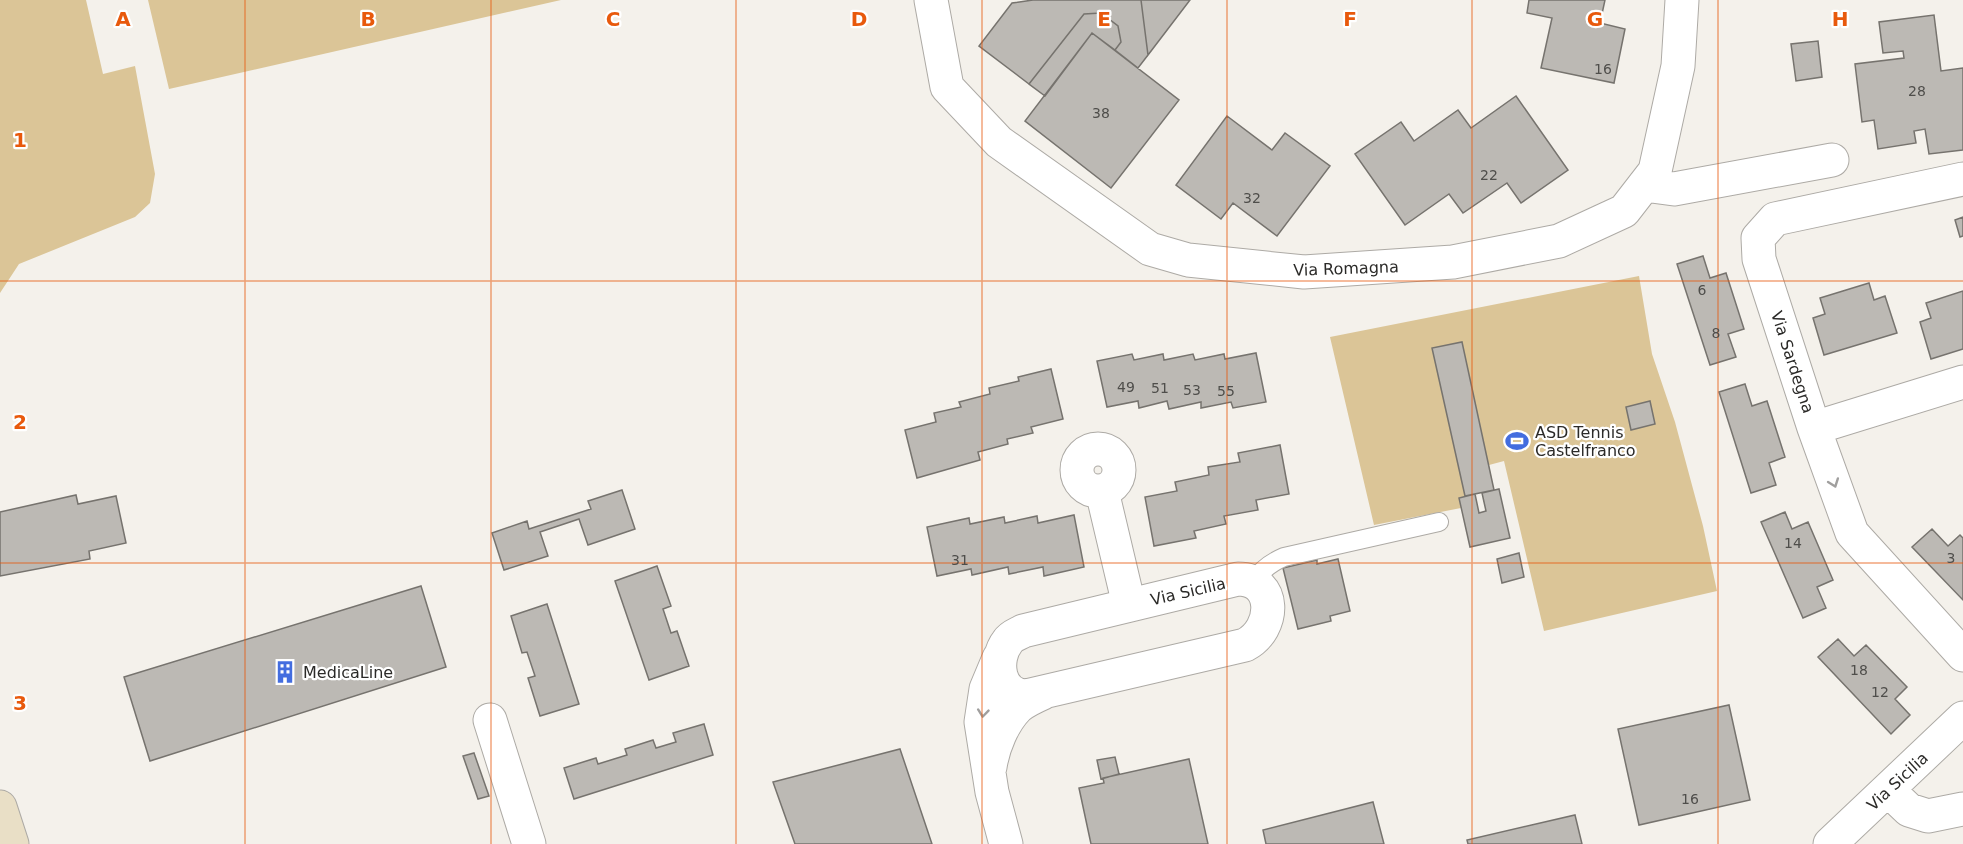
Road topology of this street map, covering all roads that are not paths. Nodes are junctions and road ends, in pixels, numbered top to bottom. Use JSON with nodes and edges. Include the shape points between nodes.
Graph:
{"nodes":[{"id":1,"x":931,"y":0,"type":"edge"},
{"id":2,"x":1682,"y":0,"type":"edge"},
{"id":3,"x":1832,"y":160,"type":"dead end"},
{"id":4,"x":1963,"y":179,"type":"edge"},
{"id":5,"x":1644,"y":185,"type":"junction"},
{"id":6,"x":1963,"y":382,"type":"edge"},
{"id":7,"x":1814,"y":428,"type":"junction"},
{"id":8,"x":1102,"y":491,"type":"dead end"},
{"id":9,"x":1438,"y":522,"type":"dead end"},
{"id":10,"x":1253,"y":582,"type":"junction"},
{"id":11,"x":1129,"y":605,"type":"junction"},
{"id":12,"x":1963,"y":655,"type":"edge"},
{"id":13,"x":999,"y":658,"type":"junction"},
{"id":14,"x":1043,"y":693,"type":"junction"},
{"id":15,"x":1963,"y":718,"type":"edge"},
{"id":16,"x":489,"y":720,"type":"dead end"},
{"id":17,"x":990,"y":769,"type":"junction"},
{"id":18,"x":1888,"y":790,"type":"junction"},
{"id":19,"x":0,"y":807,"type":"edge"},
{"id":20,"x":1963,"y":809,"type":"edge"},
{"id":21,"x":12,"y":844,"type":"edge"},
{"id":22,"x":529,"y":844,"type":"edge"},
{"id":23,"x":1006,"y":844,"type":"edge"},
{"id":24,"x":1830,"y":844,"type":"edge"}],
"edges":[{"from":1,"to":5,"type":"street","name":"Via Romagna","via":[[947,87],[999,142],[1150,249],[1188,260],[1304,272],[1453,262],[1559,241],[1624,211]]},
{"from":2,"to":5,"type":"street","name":"Via Romagna","via":[[1678,66],[1655,171]]},
{"from":3,"to":5,"type":"street","via":[[1674,189]]},
{"from":4,"to":7,"type":"street","name":"Via Sardegna","via":[[1776,219],[1758,238],[1759,259]]},
{"from":6,"to":7,"type":"street"},
{"from":7,"to":12,"type":"street","name":"Via Sardegna","one_way":true,"via":[[1852,533]]},
{"from":8,"to":11,"type":"street"},
{"from":9,"to":10,"type":"lane","via":[[1284,557],[1260,571]]},
{"from":10,"to":11,"type":"street","name":"Via Sicilia","via":[[1231,581]]},
{"from":10,"to":14,"type":"street","name":"Via Sicilia","via":[[1266,598],[1267,617],[1258,636],[1245,645]]},
{"from":11,"to":13,"type":"street","name":"Via Sicilia","via":[[1023,631],[1008,641]]},
{"from":13,"to":14,"type":"street","name":"Via Sicilia","via":[[1001,677],[1009,689],[1022,696]]},
{"from":13,"to":17,"type":"street","name":"Via Sicilia","one_way":true,"via":[[982,711]]},
{"from":14,"to":17,"type":"street","name":"Via Sicilia","via":[[1026,701],[1011,715],[996,744]]},
{"from":15,"to":18,"type":"street","name":"Via Sicilia"},
{"from":16,"to":22,"type":"street"},
{"from":17,"to":23,"type":"street","name":"Via Sicilia"},
{"from":18,"to":20,"type":"street","via":[[1909,810],[1928,816]]},
{"from":18,"to":24,"type":"street","name":"Via Sicilia"},
{"from":19,"to":21,"type":"street"}]}
